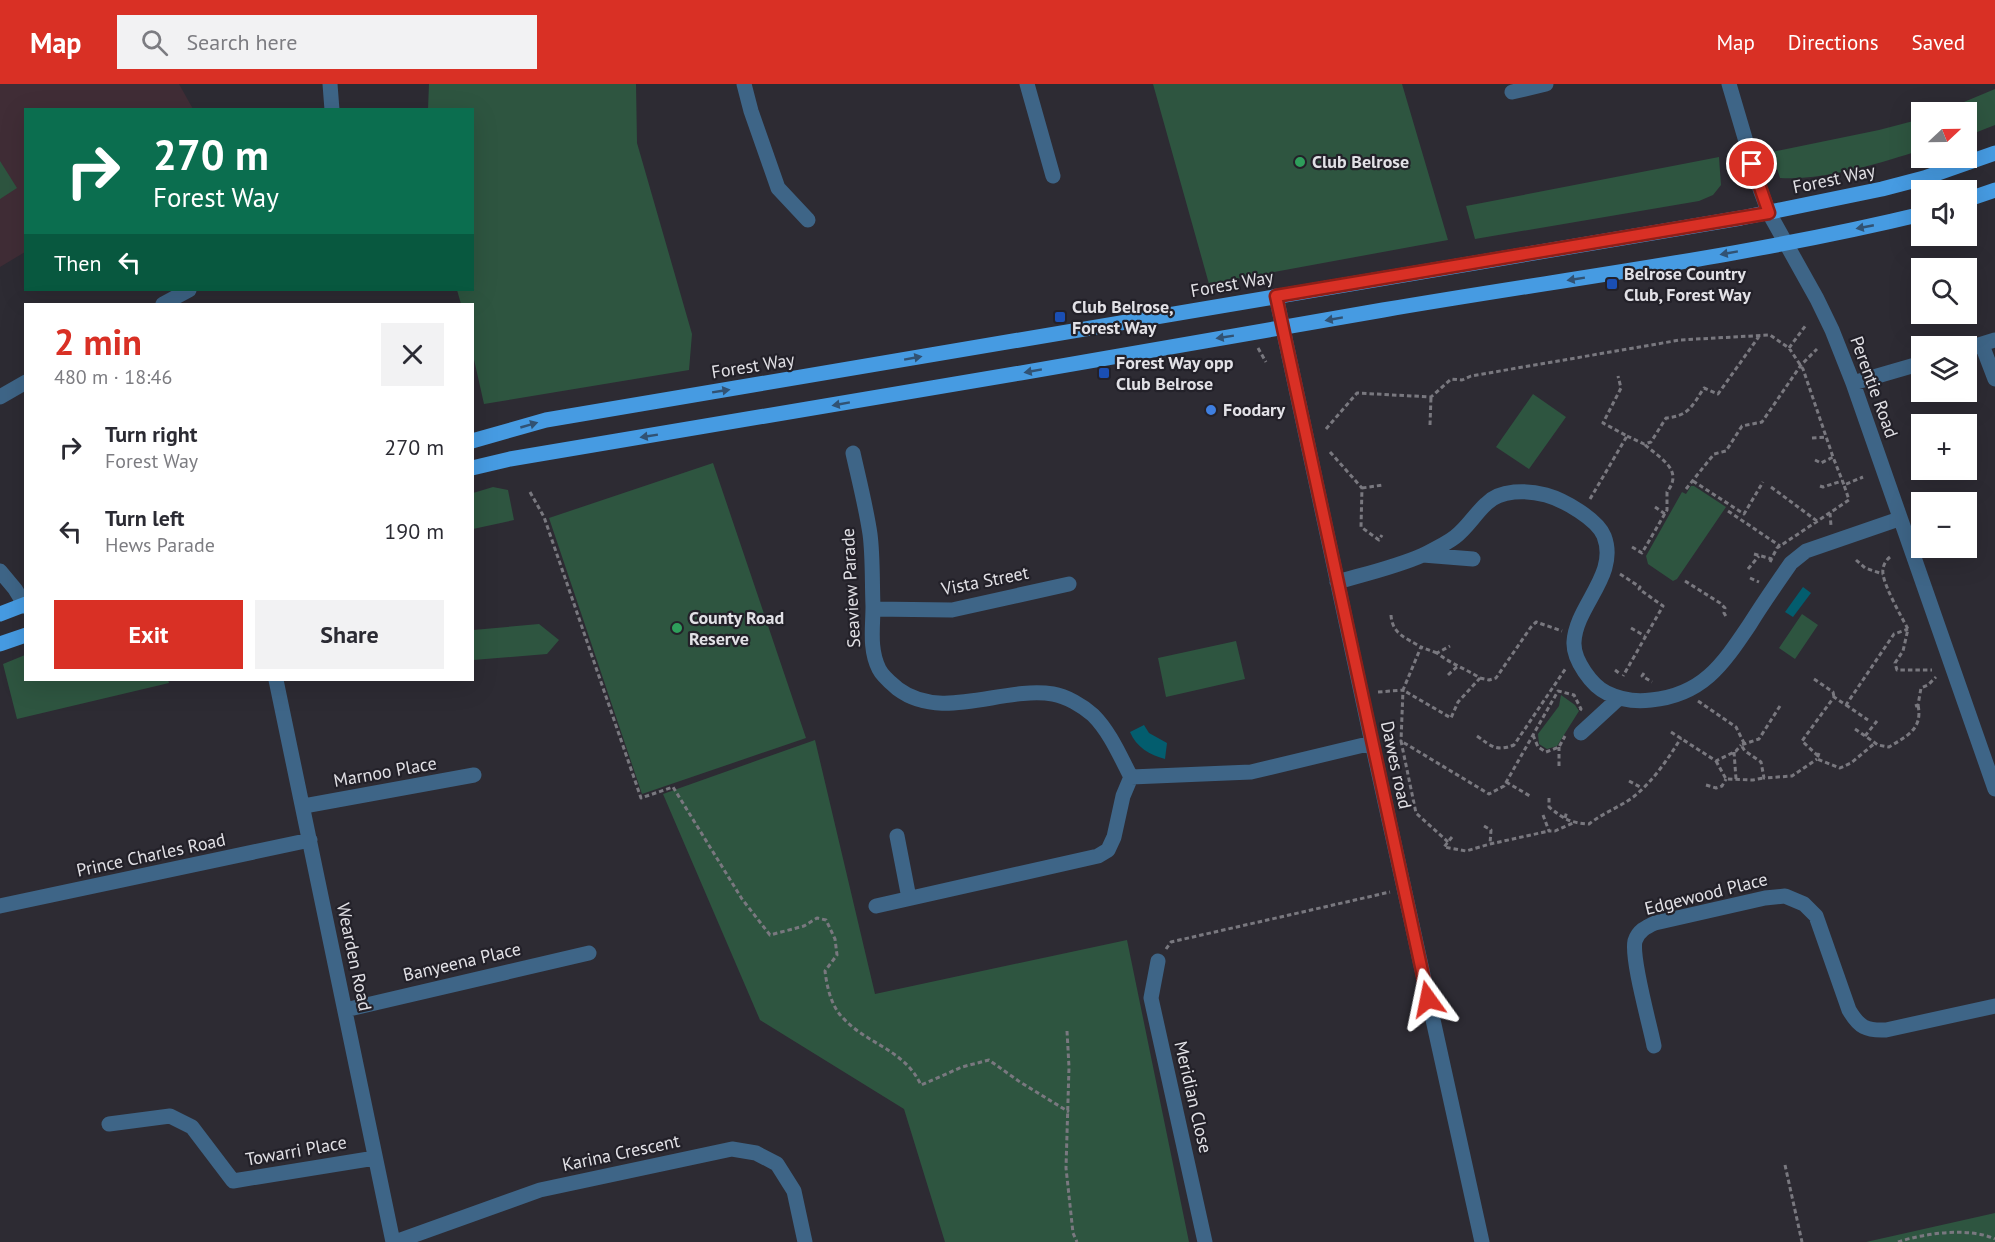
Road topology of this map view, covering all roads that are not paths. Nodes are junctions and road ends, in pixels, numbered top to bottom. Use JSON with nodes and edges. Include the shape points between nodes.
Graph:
{"nodes":[{"id":1,"x":330,"y":84,"type":"edge"},
{"id":2,"x":744,"y":84,"type":"edge"},
{"id":3,"x":1027,"y":84,"type":"edge"},
{"id":4,"x":1546,"y":84,"type":"edge"},
{"id":5,"x":1729,"y":84,"type":"edge"},
{"id":6,"x":1512,"y":92,"type":"dead end"},
{"id":7,"x":332,"y":108,"type":"edge"},
{"id":8,"x":1995,"y":153,"type":"edge"},
{"id":9,"x":1053,"y":176,"type":"dead end"},
{"id":10,"x":1995,"y":190,"type":"edge"},
{"id":11,"x":1977,"y":196,"type":"edge"},
{"id":12,"x":1769,"y":213,"type":"junction"},
{"id":13,"x":1911,"y":216,"type":"edge"},
{"id":14,"x":808,"y":220,"type":"dead end"},
{"id":15,"x":1786,"y":242,"type":"junction"},
{"id":16,"x":187,"y":291,"type":"edge"},
{"id":17,"x":1276,"y":296,"type":"junction"},
{"id":18,"x":165,"y":303,"type":"edge"},
{"id":19,"x":1283,"y":328,"type":"junction"},
{"id":20,"x":1989,"y":342,"type":"edge"},
{"id":21,"x":1911,"y":366,"type":"edge"},
{"id":22,"x":1995,"y":379,"type":"edge"},
{"id":23,"x":24,"y":383,"type":"edge"},
{"id":24,"x":1853,"y":383,"type":"junction"},
{"id":25,"x":0,"y":397,"type":"edge"},
{"id":26,"x":474,"y":440,"type":"edge"},
{"id":27,"x":854,"y":453,"type":"dead end"},
{"id":28,"x":474,"y":468,"type":"edge"},
{"id":29,"x":1899,"y":519,"type":"junction"},
{"id":30,"x":1423,"y":555,"type":"junction"},
{"id":31,"x":1473,"y":559,"type":"dead end"},
{"id":32,"x":0,"y":571,"type":"edge"},
{"id":33,"x":1337,"y":582,"type":"junction"},
{"id":34,"x":1069,"y":584,"type":"dead end"},
{"id":35,"x":24,"y":604,"type":"edge"},
{"id":36,"x":24,"y":606,"type":"edge"},
{"id":37,"x":873,"y":609,"type":"junction"},
{"id":38,"x":0,"y":614,"type":"edge"},
{"id":39,"x":24,"y":636,"type":"edge"},
{"id":40,"x":0,"y":644,"type":"edge"},
{"id":41,"x":276,"y":681,"type":"edge"},
{"id":42,"x":1618,"y":699,"type":"junction"},
{"id":43,"x":1575,"y":730,"type":"road end"},
{"id":44,"x":1372,"y":743,"type":"junction"},
{"id":45,"x":474,"y":776,"type":"dead end"},
{"id":46,"x":1131,"y":777,"type":"junction"},
{"id":47,"x":1995,"y":789,"type":"edge"},
{"id":48,"x":304,"y":807,"type":"junction"},
{"id":49,"x":897,"y":836,"type":"dead end"},
{"id":50,"x":310,"y":840,"type":"junction"},
{"id":51,"x":909,"y":898,"type":"junction"},
{"id":52,"x":0,"y":906,"type":"edge"},
{"id":53,"x":876,"y":906,"type":"dead end"},
{"id":54,"x":589,"y":952,"type":"dead end"},
{"id":55,"x":1158,"y":961,"type":"road end"},
{"id":56,"x":1995,"y":1006,"type":"edge"},
{"id":57,"x":345,"y":1010,"type":"junction"},
{"id":58,"x":1654,"y":1046,"type":"dead end"},
{"id":59,"x":109,"y":1124,"type":"dead end"},
{"id":60,"x":375,"y":1158,"type":"junction"},
{"id":61,"x":394,"y":1242,"type":"edge"},
{"id":62,"x":805,"y":1242,"type":"edge"},
{"id":63,"x":1205,"y":1242,"type":"edge"},
{"id":64,"x":1482,"y":1242,"type":"edge"}],
"edges":[{"from":1,"to":7,"type":"street"},
{"from":2,"to":14,"type":"street","via":[[778,188]]},
{"from":3,"to":9,"type":"street"},
{"from":4,"to":6,"type":"street"},
{"from":5,"to":12,"type":"street","name":"Perentie Road"},
{"from":8,"to":12,"type":"main road","name":"Forest Way","via":[[1882,189]]},
{"from":10,"to":11,"type":"main road"},
{"from":12,"to":15,"type":"street","name":"Perentie Road"},
{"from":12,"to":17,"type":"main road","name":"Forest Way"},
{"from":13,"to":15,"type":"main road","one_way":true},
{"from":15,"to":19,"type":"main road","one_way":true},
{"from":15,"to":24,"type":"street","name":"Perentie Road","via":[[1832,330]]},
{"from":16,"to":18,"type":"street"},
{"from":17,"to":19,"type":"street","name":"Dawes road"},
{"from":26,"to":17,"type":"main road","name":"Forest Way","one_way":true,"via":[[546,420]]},
{"from":19,"to":28,"type":"main road","one_way":true},
{"from":19,"to":33,"type":"street","name":"Dawes road"},
{"from":20,"to":22,"type":"street"},
{"from":21,"to":24,"type":"street"},
{"from":23,"to":25,"type":"street"},
{"from":24,"to":29,"type":"street","name":"Perentie Road"},
{"from":27,"to":37,"type":"street","name":"Seaview Parade","via":[[870,534]]},
{"from":29,"to":42,"type":"street","via":[[1806,551],[1791,563],[1724,662],[1688,691],[1668,699]]},
{"from":29,"to":47,"type":"street","name":"Perentie Road"},
{"from":30,"to":31,"type":"street"},
{"from":30,"to":33,"type":"street"},
{"from":30,"to":42,"type":"street","via":[[1455,537],[1488,501],[1500,495],[1546,495],[1591,519],[1604,536],[1607,557],[1603,576],[1577,624],[1574,645],[1582,668],[1597,688]]},
{"from":32,"to":35,"type":"street"},
{"from":33,"to":44,"type":"street","name":"Dawes road"},
{"from":34,"to":37,"type":"street","name":"Vista Street","via":[[952,610]]},
{"from":36,"to":38,"type":"main road"},
{"from":37,"to":46,"type":"street","name":"Seaview Parade","via":[[874,655],[879,670],[903,693],[924,701],[951,703],[1055,694],[1093,715],[1110,736]]},
{"from":39,"to":40,"type":"main road"},
{"from":41,"to":48,"type":"street","name":"Wearden Road"},
{"from":42,"to":43,"type":"street"},
{"from":44,"to":46,"type":"street","via":[[1251,772]]},
{"from":44,"to":64,"type":"street","name":"Dawes road"},
{"from":45,"to":48,"type":"street","name":"Marnoo Place"},
{"from":46,"to":51,"type":"street","via":[[1114,837],[1108,850],[1098,856]]},
{"from":48,"to":50,"type":"street","name":"Wearden Road"},
{"from":49,"to":51,"type":"street"},
{"from":50,"to":52,"type":"street","name":"Prince Charles Road"},
{"from":50,"to":57,"type":"street","name":"Wearden Road"},
{"from":51,"to":53,"type":"street"},
{"from":54,"to":57,"type":"street","name":"Banyeena Place"},
{"from":55,"to":63,"type":"street","name":"Meridian Close","via":[[1151,998]]},
{"from":56,"to":58,"type":"street","name":"Edgewood Place","via":[[1872,1031],[1857,1023],[1849,1010],[1816,916],[1804,904],[1785,896],[1765,898],[1642,929],[1635,940],[1635,958]]},
{"from":57,"to":60,"type":"street","name":"Wearden Road"},
{"from":59,"to":60,"type":"street","name":"Towarri Place","via":[[170,1116],[192,1128],[233,1182]]},
{"from":60,"to":61,"type":"street","name":"Wearden Road"},
{"from":61,"to":62,"type":"street","name":"Karina Crescent","via":[[540,1190],[732,1149],[756,1153],[777,1164],[794,1191]]}]}
